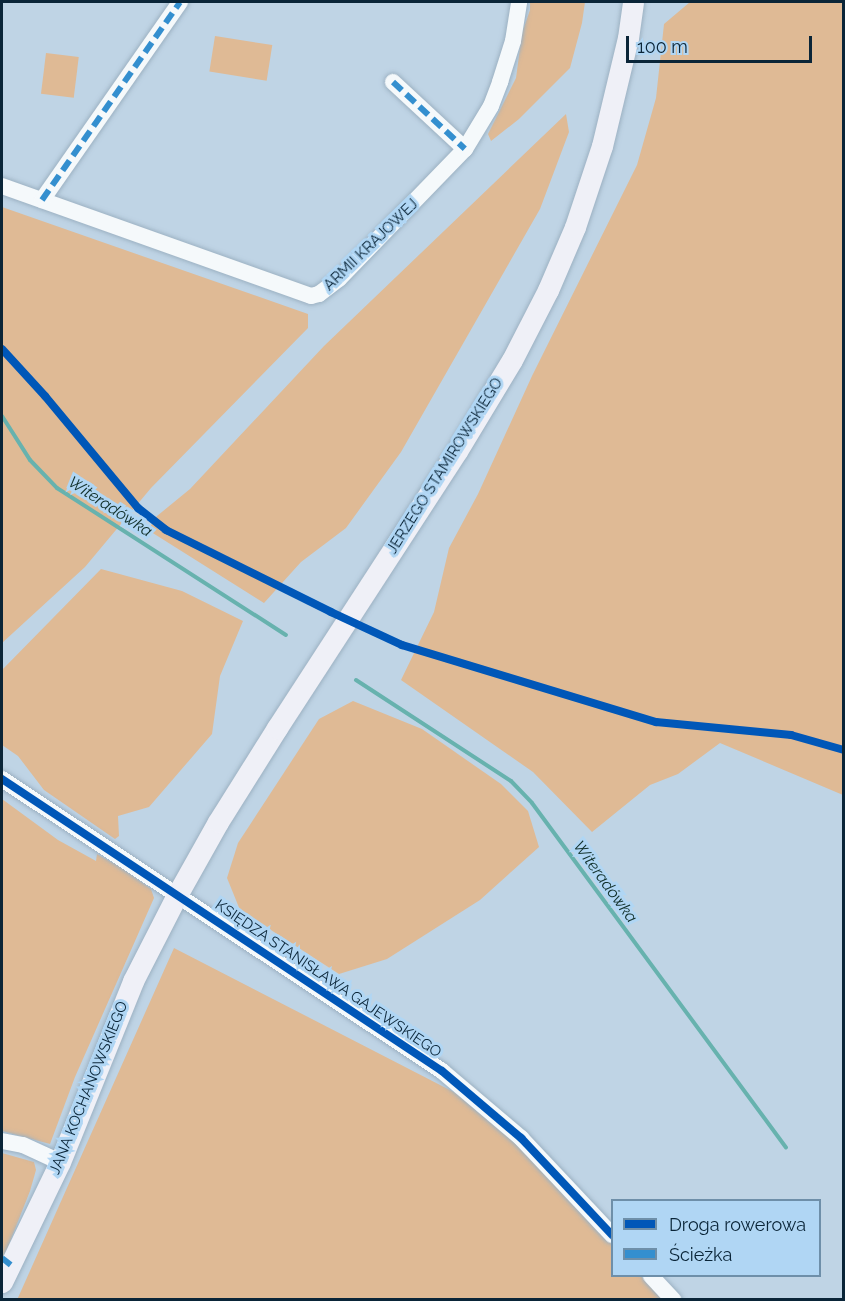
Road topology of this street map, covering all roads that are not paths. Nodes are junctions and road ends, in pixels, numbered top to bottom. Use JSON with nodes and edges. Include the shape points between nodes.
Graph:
{"nodes":[{"id":1,"x":180,"y":2,"type":"edge"},
{"id":2,"x":519,"y":2,"type":"edge"},
{"id":3,"x":633,"y":2,"type":"edge"},
{"id":4,"x":393,"y":82,"type":"dead end"},
{"id":5,"x":465,"y":149,"type":"junction"},
{"id":6,"x":2,"y":186,"type":"edge"},
{"id":7,"x":42,"y":200,"type":"junction"},
{"id":8,"x":2,"y":779,"type":"edge"},
{"id":9,"x":177,"y":895,"type":"junction"},
{"id":10,"x":2,"y":1141,"type":"edge"},
{"id":11,"x":60,"y":1162,"type":"junction"},
{"id":12,"x":611,"y":1233,"type":"edge"},
{"id":13,"x":5,"y":1268,"type":"edge"},
{"id":14,"x":653,"y":1277,"type":"edge"},
{"id":15,"x":673,"y":1299,"type":"edge"}],
"edges":[{"from":1,"to":7,"type":"street"},
{"from":2,"to":5,"type":"street","name":"ARMII KRAJOWEJ","via":[[513,41],[500,82]]},
{"from":3,"to":9,"type":"main road","name":"JERZEGO STAMIROWSKIEGO","via":[[602,146],[548,290],[512,360],[457,451],[218,822]]},
{"from":4,"to":5,"type":"street"},
{"from":5,"to":7,"type":"street","name":"ARMII KRAJOWEJ","via":[[339,279],[311,296]]},
{"from":6,"to":7,"type":"street","name":"ARMII KRAJOWEJ"},
{"from":8,"to":9,"type":"street","name":"KSIĘDZA STANISŁAWA GAJEWSKIEGO"},
{"from":9,"to":11,"type":"main road","name":"JANA KOCHANOWSKIEGO","via":[[133,981]]},
{"from":9,"to":12,"type":"street","name":"KSIĘDZA STANISŁAWA GAJEWSKIEGO","via":[[442,1071],[521,1138]]},
{"from":10,"to":11,"type":"street","via":[[23,1145]]},
{"from":11,"to":13,"type":"main road","name":"JANA KOCHANOWSKIEGO"},
{"from":14,"to":15,"type":"street"}]}
